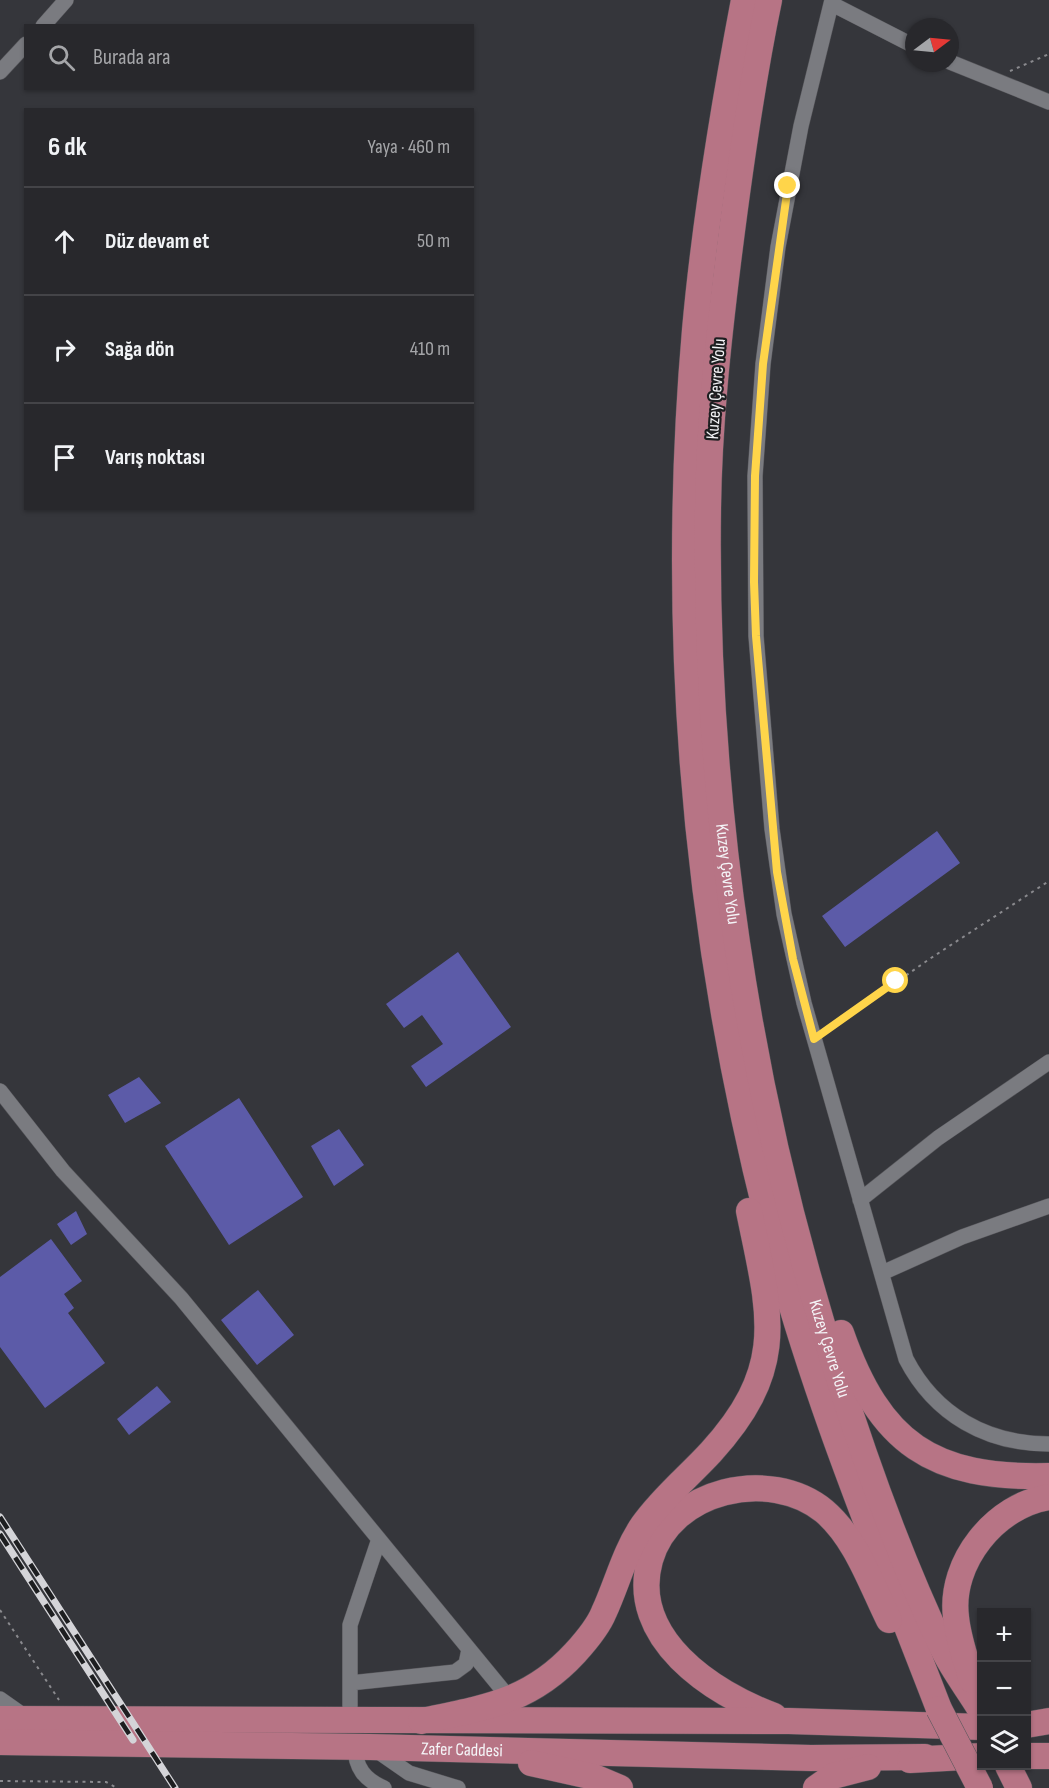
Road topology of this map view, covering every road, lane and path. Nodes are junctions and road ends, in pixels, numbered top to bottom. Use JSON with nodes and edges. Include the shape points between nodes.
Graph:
{"nodes":[{"id":1,"x":66,"y":0,"type":"edge"},
{"id":2,"x":744,"y":0,"type":"edge"},
{"id":3,"x":769,"y":0,"type":"edge"},
{"id":4,"x":832,"y":2,"type":"edge"},
{"id":5,"x":45,"y":24,"type":"edge"},
{"id":6,"x":905,"y":41,"type":"edge"},
{"id":7,"x":24,"y":46,"type":"edge"},
{"id":8,"x":1049,"y":54,"type":"edge"},
{"id":9,"x":959,"y":66,"type":"edge"},
{"id":10,"x":0,"y":72,"type":"edge"},
{"id":11,"x":986,"y":77,"type":"junction"},
{"id":12,"x":1049,"y":102,"type":"edge"},
{"id":13,"x":1049,"y":881,"type":"edge"},
{"id":14,"x":706,"y":899,"type":"junction"},
{"id":15,"x":814,"y":1039,"type":"junction"},
{"id":16,"x":758,"y":1061,"type":"junction"},
{"id":17,"x":1049,"y":1062,"type":"edge"},
{"id":18,"x":0,"y":1091,"type":"edge"},
{"id":19,"x":860,"y":1200,"type":"junction"},
{"id":20,"x":1049,"y":1206,"type":"edge"},
{"id":21,"x":882,"y":1273,"type":"junction"},
{"id":22,"x":1049,"y":1444,"type":"edge"},
{"id":23,"x":1049,"y":1476,"type":"edge"},
{"id":24,"x":1049,"y":1497,"type":"edge"},
{"id":25,"x":379,"y":1539,"type":"junction"},
{"id":26,"x":0,"y":1610,"type":"edge"},
{"id":27,"x":469,"y":1649,"type":"junction"},
{"id":28,"x":350,"y":1683,"type":"junction"},
{"id":29,"x":0,"y":1699,"type":"edge"},
{"id":30,"x":510,"y":1699,"type":"junction"},
{"id":31,"x":977,"y":1700,"type":"edge"},
{"id":32,"x":939,"y":1709,"type":"junction"},
{"id":33,"x":977,"y":1709,"type":"edge"},
{"id":34,"x":977,"y":1717,"type":"edge"},
{"id":35,"x":0,"y":1719,"type":"edge"},
{"id":36,"x":350,"y":1720,"type":"junction"},
{"id":37,"x":1049,"y":1720,"type":"edge"},
{"id":38,"x":32,"y":1721,"type":"junction"},
{"id":39,"x":73,"y":1721,"type":"junction"},
{"id":40,"x":421,"y":1721,"type":"junction"},
{"id":41,"x":789,"y":1721,"type":"junction"},
{"id":42,"x":1031,"y":1725,"type":"edge"},
{"id":43,"x":1031,"y":1727,"type":"edge"},
{"id":44,"x":1049,"y":1728,"type":"edge"},
{"id":45,"x":0,"y":1742,"type":"edge"},
{"id":46,"x":362,"y":1747,"type":"junction"},
{"id":47,"x":451,"y":1750,"type":"junction"},
{"id":48,"x":1049,"y":1755,"type":"edge"},
{"id":49,"x":977,"y":1756,"type":"edge"},
{"id":50,"x":1031,"y":1756,"type":"edge"},
{"id":51,"x":925,"y":1758,"type":"junction"},
{"id":52,"x":1010,"y":1770,"type":"edge"},
{"id":53,"x":0,"y":1781,"type":"edge"},
{"id":54,"x":117,"y":1788,"type":"edge"},
{"id":55,"x":384,"y":1788,"type":"edge"},
{"id":56,"x":458,"y":1788,"type":"edge"},
{"id":57,"x":620,"y":1788,"type":"edge"},
{"id":58,"x":816,"y":1788,"type":"edge"},
{"id":59,"x":980,"y":1788,"type":"edge"},
{"id":60,"x":1019,"y":1788,"type":"edge"}],
"edges":[{"from":1,"to":5,"type":"street"},
{"from":2,"to":14,"type":"highway","name":"Kuzey Çevre Yolu","via":[[721,124],[704,250],[689,414],[686,610],[690,748]]},
{"from":3,"to":16,"type":"highway","name":"Kuzey Çevre Yolu","via":[[744,137],[720,331],[708,514],[708,594],[728,892]]},
{"from":4,"to":6,"type":"street"},
{"from":4,"to":15,"type":"street","via":[[801,126],[778,247],[762,375],[754,529],[756,636],[776,861],[793,959]]},
{"from":7,"to":10,"type":"street"},
{"from":8,"to":11,"type":"path"},
{"from":9,"to":11,"type":"street"},
{"from":11,"to":12,"type":"street"},
{"from":13,"to":15,"type":"path"},
{"from":14,"to":30,"type":"highway","via":[[722,1067],[766,1301],[769,1335],[764,1365],[752,1397],[733,1425],[641,1528],[603,1615],[587,1640],[561,1668],[527,1693]]},
{"from":14,"to":32,"type":"highway","name":"Kuzey Çevre Yolu","via":[[730,1060],[799,1331],[834,1440]]},
{"from":15,"to":19,"type":"street"},
{"from":16,"to":23,"type":"highway","via":[[845,1344],[863,1388],[888,1425],[921,1452],[960,1468],[1005,1477]]},
{"from":16,"to":33,"type":"highway","name":"Kuzey Çevre Yolu","via":[[784,1187],[855,1428],[892,1531],[945,1652]]},
{"from":17,"to":19,"type":"street","via":[[938,1138]]},
{"from":18,"to":25,"type":"street","via":[[63,1171],[181,1298]]},
{"from":19,"to":21,"type":"street"},
{"from":20,"to":21,"type":"street"},
{"from":21,"to":22,"type":"street","via":[[906,1359],[934,1401],[977,1430],[1009,1440]]},
{"from":24,"to":31,"type":"highway","via":[[1003,1515],[970,1557],[958,1584],[956,1616]]},
{"from":25,"to":27,"type":"street"},
{"from":25,"to":28,"type":"street","via":[[350,1624]]},
{"from":26,"to":39,"type":"path"},
{"from":27,"to":28,"type":"street","via":[[466,1664],[455,1672]]},
{"from":27,"to":30,"type":"street"},
{"from":28,"to":36,"type":"street"},
{"from":29,"to":38,"type":"street"},
{"from":30,"to":40,"type":"highway"},
{"from":32,"to":41,"type":"highway","via":[[897,1637],[857,1555],[843,1531],[824,1511],[795,1495],[761,1487],[717,1494],[682,1513],[656,1545],[647,1577],[649,1604],[660,1635],[682,1662],[743,1704]]},
{"from":32,"to":59,"type":"highway","bridge":true},
{"from":34,"to":41,"type":"highway","name":"Zafer Caddesi","via":[[911,1725]]},
{"from":35,"to":38,"type":"highway","name":"Zafer Caddesi"},
{"from":36,"to":39,"type":"highway","name":"Zafer Caddesi"},
{"from":36,"to":40,"type":"highway","name":"Zafer Caddesi"},
{"from":37,"to":42,"type":"highway"},
{"from":38,"to":39,"type":"highway","name":"Zafer Caddesi"},
{"from":40,"to":41,"type":"highway","name":"Zafer Caddesi"},
{"from":43,"to":44,"type":"highway"},
{"from":45,"to":46,"type":"highway","name":"Zafer Caddesi"},
{"from":46,"to":47,"type":"highway","name":"Zafer Caddesi"},
{"from":46,"to":55,"type":"street","via":[[360,1770],[370,1782]]},
{"from":46,"to":56,"type":"street","via":[[409,1773]]},
{"from":47,"to":51,"type":"highway","name":"Zafer Caddesi"},
{"from":47,"to":57,"type":"highway","via":[[537,1764],[594,1777]]},
{"from":48,"to":50,"type":"highway"},
{"from":49,"to":51,"type":"highway"},
{"from":51,"to":58,"type":"highway","via":[[850,1770]]},
{"from":52,"to":60,"type":"highway"},
{"from":53,"to":54,"type":"path","via":[[106,1782]]}]}
